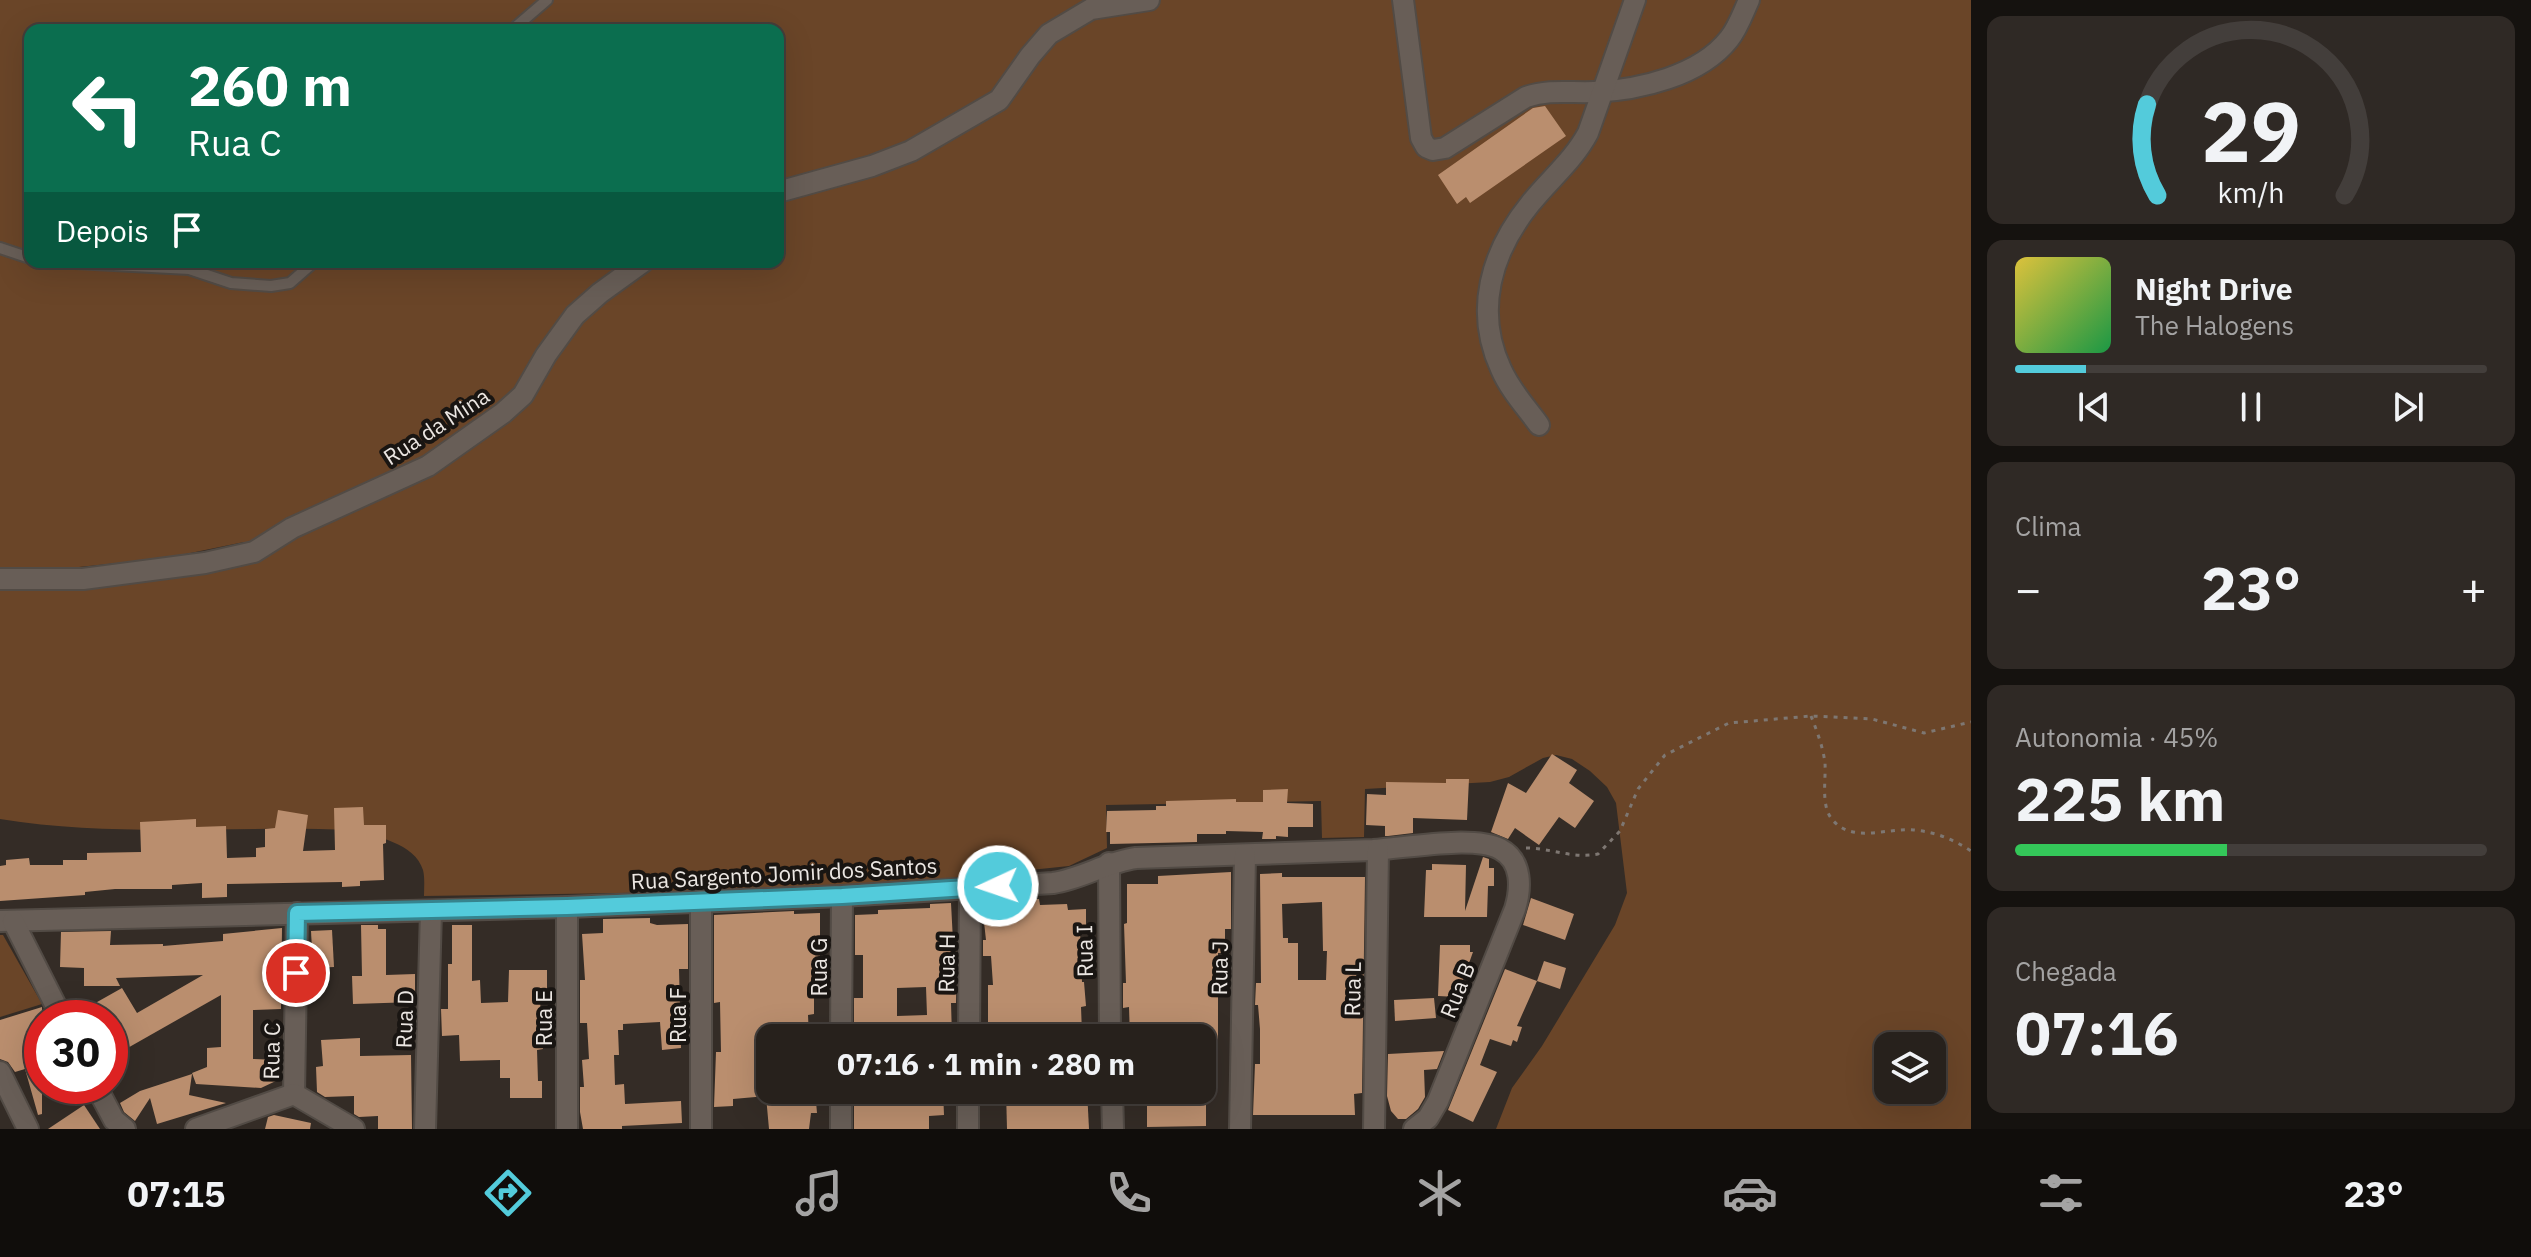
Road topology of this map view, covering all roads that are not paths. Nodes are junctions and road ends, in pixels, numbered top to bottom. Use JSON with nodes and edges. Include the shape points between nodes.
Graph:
{"nodes":[{"id":1,"x":547,"y":0,"type":"edge"},
{"id":2,"x":1149,"y":0,"type":"edge"},
{"id":3,"x":1403,"y":0,"type":"edge"},
{"id":4,"x":1635,"y":0,"type":"edge"},
{"id":5,"x":1749,"y":0,"type":"edge"},
{"id":6,"x":519,"y":24,"type":"edge"},
{"id":7,"x":1603,"y":91,"type":"junction"},
{"id":8,"x":784,"y":190,"type":"edge"},
{"id":9,"x":0,"y":248,"type":"edge"},
{"id":10,"x":24,"y":256,"type":"edge"},
{"id":11,"x":170,"y":268,"type":"edge"},
{"id":12,"x":307,"y":268,"type":"edge"},
{"id":13,"x":635,"y":268,"type":"edge"},
{"id":14,"x":1539,"y":425,"type":"dead end"},
{"id":15,"x":0,"y":579,"type":"edge"},
{"id":16,"x":1378,"y":850,"type":"junction"},
{"id":17,"x":1245,"y":855,"type":"junction"},
{"id":18,"x":1508,"y":856,"type":"joint"},
{"id":19,"x":1109,"y":863,"type":"junction"},
{"id":20,"x":970,"y":888,"type":"junction"},
{"id":21,"x":842,"y":896,"type":"junction"},
{"id":22,"x":701,"y":901,"type":"junction"},
{"id":23,"x":567,"y":907,"type":"junction"},
{"id":24,"x":431,"y":911,"type":"junction"},
{"id":25,"x":297,"y":913,"type":"junction"},
{"id":26,"x":6,"y":921,"type":"edge"},
{"id":27,"x":52,"y":1000,"type":"edge"},
{"id":28,"x":841,"y":1024,"type":"edge"},
{"id":29,"x":969,"y":1024,"type":"edge"},
{"id":30,"x":1110,"y":1024,"type":"edge"},
{"id":31,"x":0,"y":1072,"type":"edge"},
{"id":32,"x":294,"y":1094,"type":"junction"},
{"id":33,"x":106,"y":1104,"type":"edge"},
{"id":34,"x":841,"y":1104,"type":"edge"},
{"id":35,"x":968,"y":1104,"type":"edge"},
{"id":36,"x":1112,"y":1104,"type":"edge"},
{"id":37,"x":28,"y":1129,"type":"edge"},
{"id":38,"x":125,"y":1129,"type":"edge"},
{"id":39,"x":196,"y":1129,"type":"edge"},
{"id":40,"x":354,"y":1129,"type":"edge"},
{"id":41,"x":425,"y":1129,"type":"edge"},
{"id":42,"x":567,"y":1129,"type":"edge"},
{"id":43,"x":701,"y":1129,"type":"edge"},
{"id":44,"x":841,"y":1129,"type":"edge"},
{"id":45,"x":968,"y":1129,"type":"edge"},
{"id":46,"x":1113,"y":1129,"type":"edge"},
{"id":47,"x":1240,"y":1129,"type":"edge"},
{"id":48,"x":1374,"y":1129,"type":"edge"},
{"id":49,"x":1414,"y":1129,"type":"edge"}],
"edges":[{"from":1,"to":6,"type":"lane"},
{"from":2,"to":8,"type":"street","via":[[1091,9],[1049,34],[999,100],[911,151]]},
{"from":3,"to":7,"type":"street","via":[[1426,147],[1445,148],[1526,97]]},
{"from":4,"to":7,"type":"street"},
{"from":5,"to":7,"type":"street","via":[[1729,40],[1700,63],[1652,82]]},
{"from":7,"to":14,"type":"street","via":[[1579,150],[1517,221],[1488,286],[1492,347],[1510,386]]},
{"from":9,"to":10,"type":"lane"},
{"from":11,"to":12,"type":"lane","via":[[231,283],[271,286],[290,283]]},
{"from":13,"to":15,"type":"street","name":"Rua da Mina","via":[[575,315],[523,395],[503,413],[428,466],[292,528],[254,552],[83,579]]},
{"from":16,"to":17,"type":"street","name":"Rua Sargento Jomir dos Santos"},
{"from":16,"to":18,"type":"street","name":"Rua Sargento Jomir dos Santos","via":[[1467,843],[1493,846]]},
{"from":16,"to":48,"type":"street","name":"Rua L"},
{"from":17,"to":19,"type":"street","name":"Rua Sargento Jomir dos Santos"},
{"from":17,"to":47,"type":"street","name":"Rua J"},
{"from":18,"to":49,"type":"street","name":"Rua B","via":[[1520,881],[1515,909],[1438,1101]]},
{"from":19,"to":20,"type":"street","name":"Rua Sargento Jomir dos Santos","via":[[1064,881]]},
{"from":19,"to":30,"type":"street","name":"Rua I"},
{"from":20,"to":21,"type":"street","name":"Rua Sargento Jomir dos Santos"},
{"from":20,"to":29,"type":"street","name":"Rua H"},
{"from":21,"to":22,"type":"street","name":"Rua Sargento Jomir dos Santos"},
{"from":21,"to":28,"type":"street","name":"Rua G"},
{"from":22,"to":23,"type":"street","name":"Rua Sargento Jomir dos Santos"},
{"from":22,"to":43,"type":"street","name":"Rua F"},
{"from":23,"to":24,"type":"street","name":"Rua Sargento Jomir dos Santos"},
{"from":23,"to":42,"type":"street","name":"Rua E"},
{"from":24,"to":25,"type":"street","name":"Rua Sargento Jomir dos Santos"},
{"from":24,"to":41,"type":"street","name":"Rua D"},
{"from":25,"to":26,"type":"street","name":"Rua Sargento Jomir dos Santos"},
{"from":25,"to":32,"type":"street","name":"Rua C"},
{"from":26,"to":27,"type":"street"},
{"from":31,"to":37,"type":"street"},
{"from":32,"to":39,"type":"street"},
{"from":32,"to":40,"type":"street"},
{"from":33,"to":38,"type":"street"},
{"from":34,"to":44,"type":"street"},
{"from":35,"to":45,"type":"street"},
{"from":36,"to":46,"type":"street"}]}
